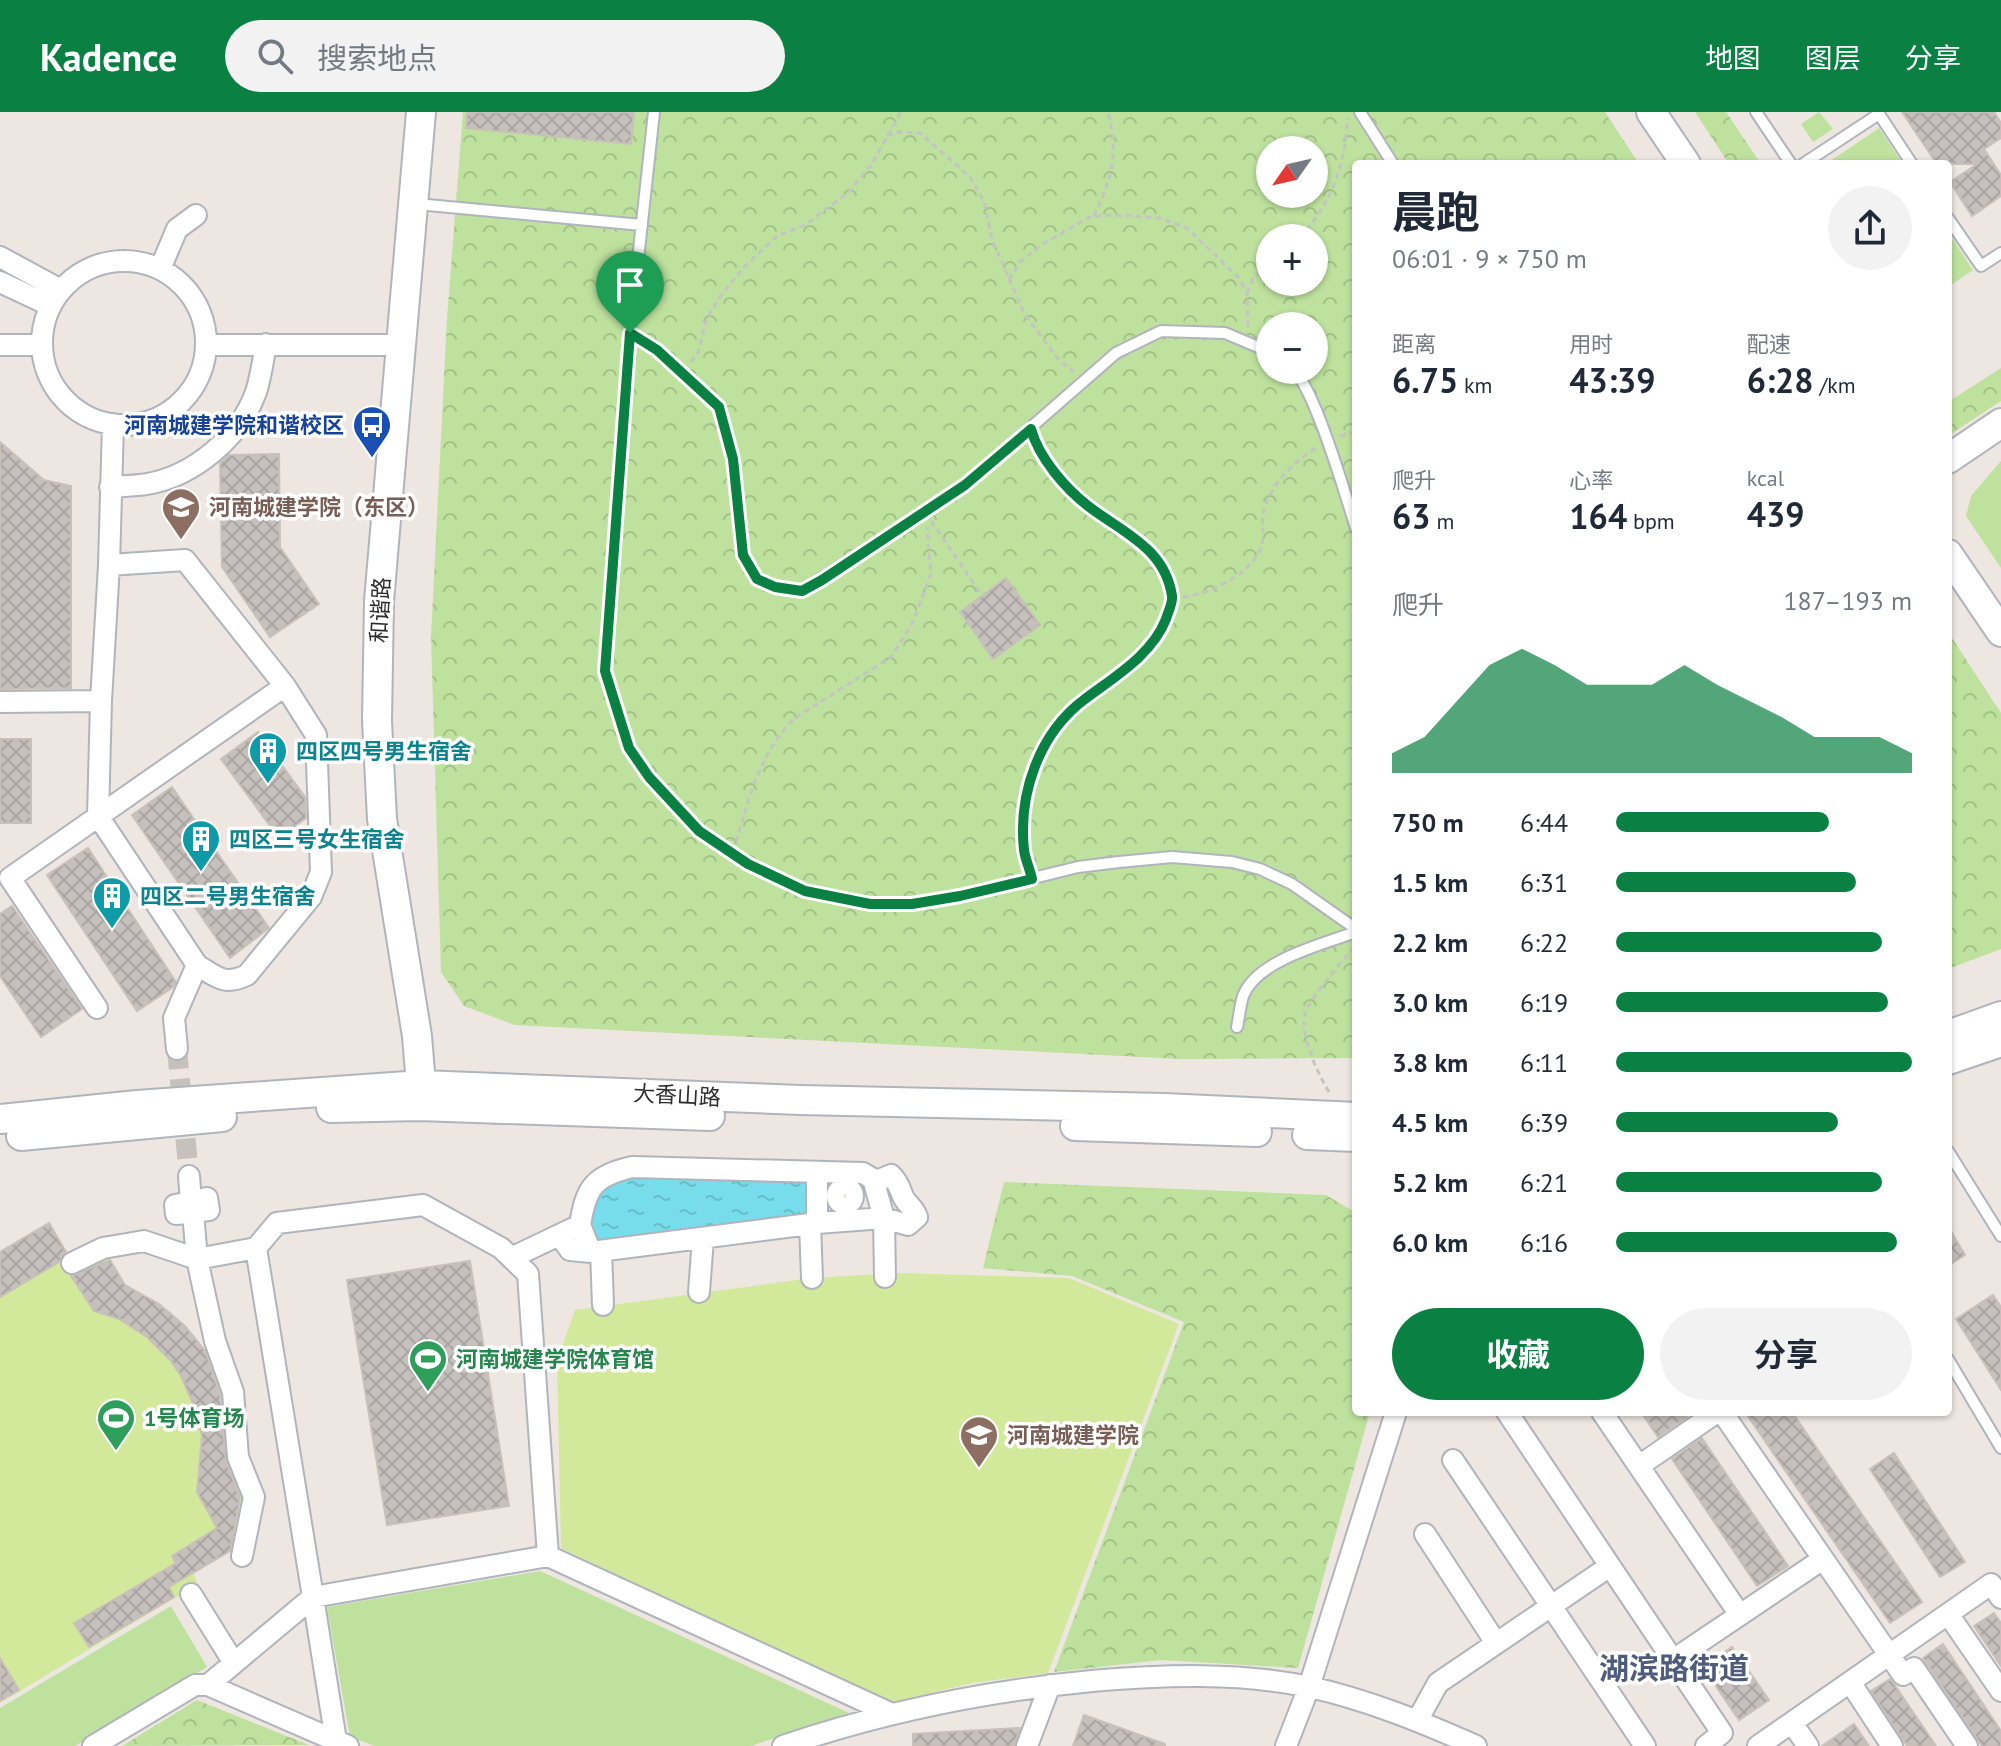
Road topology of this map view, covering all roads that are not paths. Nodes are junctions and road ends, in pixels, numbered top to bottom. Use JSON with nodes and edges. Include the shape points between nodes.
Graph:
{"nodes":[{"id":1,"x":421,"y":112,"type":"edge"},
{"id":2,"x":654,"y":112,"type":"edge"},
{"id":3,"x":1360,"y":112,"type":"edge"},
{"id":4,"x":1651,"y":112,"type":"edge"},
{"id":5,"x":1756,"y":112,"type":"edge"},
{"id":6,"x":1390,"y":160,"type":"edge"},
{"id":7,"x":1683,"y":160,"type":"edge"},
{"id":8,"x":1788,"y":160,"type":"edge"},
{"id":9,"x":1809,"y":160,"type":"edge"},
{"id":10,"x":1909,"y":160,"type":"edge"},
{"id":11,"x":412,"y":204,"type":"junction"},
{"id":12,"x":196,"y":215,"type":"dead end"},
{"id":13,"x":1952,"y":224,"type":"edge"},
{"id":14,"x":642,"y":225,"type":"junction"},
{"id":15,"x":2001,"y":253,"type":"edge"},
{"id":16,"x":0,"y":257,"type":"edge"},
{"id":17,"x":160,"y":269,"type":"junction"},
{"id":18,"x":0,"y":282,"type":"edge"},
{"id":19,"x":56,"y":298,"type":"junction"},
{"id":20,"x":630,"y":333,"type":"junction"},
{"id":21,"x":266,"y":344,"type":"junction"},
{"id":22,"x":0,"y":345,"type":"edge"},
{"id":23,"x":42,"y":345,"type":"junction"},
{"id":24,"x":207,"y":345,"type":"junction"},
{"id":25,"x":401,"y":345,"type":"junction"},
{"id":26,"x":1256,"y":346,"type":"edge"},
{"id":27,"x":1304,"y":384,"type":"edge"},
{"id":28,"x":2001,"y":423,"type":"edge"},
{"id":29,"x":113,"y":424,"type":"junction"},
{"id":30,"x":1952,"y":456,"type":"edge"},
{"id":31,"x":110,"y":487,"type":"junction"},
{"id":32,"x":1352,"y":516,"type":"edge"},
{"id":33,"x":1952,"y":560,"type":"edge"},
{"id":34,"x":109,"y":565,"type":"junction"},
{"id":35,"x":2001,"y":632,"type":"edge"},
{"id":36,"x":285,"y":686,"type":"junction"},
{"id":37,"x":101,"y":701,"type":"junction"},
{"id":38,"x":0,"y":702,"type":"edge"},
{"id":39,"x":98,"y":816,"type":"junction"},
{"id":40,"x":1352,"y":927,"type":"edge"},
{"id":41,"x":1352,"y":932,"type":"edge"},
{"id":42,"x":197,"y":965,"type":"junction"},
{"id":43,"x":97,"y":1008,"type":"dead end"},
{"id":44,"x":2001,"y":1016,"type":"edge"},
{"id":45,"x":1237,"y":1027,"type":"dead end"},
{"id":46,"x":1952,"y":1034,"type":"edge"},
{"id":47,"x":2001,"y":1042,"type":"edge"},
{"id":48,"x":177,"y":1049,"type":"tunnel mouth"},
{"id":49,"x":1952,"y":1059,"type":"edge"},
{"id":50,"x":420,"y":1096,"type":"junction"},
{"id":51,"x":0,"y":1119,"type":"edge"},
{"id":52,"x":1352,"y":1123,"type":"edge"},
{"id":53,"x":0,"y":1139,"type":"edge"},
{"id":54,"x":1952,"y":1157,"type":"edge"},
{"id":55,"x":817,"y":1173,"type":"junction"},
{"id":56,"x":189,"y":1176,"type":"tunnel mouth"},
{"id":57,"x":876,"y":1188,"type":"junction"},
{"id":58,"x":842,"y":1197,"type":"junction"},
{"id":59,"x":884,"y":1218,"type":"junction"},
{"id":60,"x":814,"y":1223,"type":"junction"},
{"id":61,"x":580,"y":1225,"type":"junction"},
{"id":62,"x":559,"y":1235,"type":"junction"},
{"id":63,"x":2001,"y":1236,"type":"edge"},
{"id":64,"x":703,"y":1238,"type":"junction"},
{"id":65,"x":256,"y":1248,"type":"junction"},
{"id":66,"x":596,"y":1252,"type":"junction"},
{"id":67,"x":511,"y":1258,"type":"junction"},
{"id":68,"x":197,"y":1259,"type":"junction"},
{"id":69,"x":72,"y":1263,"type":"dead end"},
{"id":70,"x":885,"y":1277,"type":"dead end"},
{"id":71,"x":812,"y":1278,"type":"dead end"},
{"id":72,"x":699,"y":1292,"type":"dead end"},
{"id":73,"x":603,"y":1305,"type":"dead end"},
{"id":74,"x":1952,"y":1366,"type":"edge"},
{"id":75,"x":1395,"y":1416,"type":"edge"},
{"id":76,"x":1510,"y":1416,"type":"edge"},
{"id":77,"x":1605,"y":1416,"type":"edge"},
{"id":78,"x":1714,"y":1416,"type":"edge"},
{"id":79,"x":1723,"y":1416,"type":"edge"},
{"id":80,"x":2001,"y":1448,"type":"edge"},
{"id":81,"x":1453,"y":1460,"type":"dead end"},
{"id":82,"x":1639,"y":1466,"type":"junction"},
{"id":83,"x":1425,"y":1534,"type":"dead end"},
{"id":84,"x":242,"y":1556,"type":"dead end"},
{"id":85,"x":548,"y":1556,"type":"junction"},
{"id":86,"x":1823,"y":1559,"type":"junction"},
{"id":87,"x":1610,"y":1566,"type":"junction"},
{"id":88,"x":191,"y":1594,"type":"dead end"},
{"id":89,"x":313,"y":1597,"type":"junction"},
{"id":90,"x":2001,"y":1598,"type":"edge"},
{"id":91,"x":1551,"y":1606,"type":"junction"},
{"id":92,"x":1948,"y":1614,"type":"junction"},
{"id":93,"x":1740,"y":1615,"type":"junction"},
{"id":94,"x":1496,"y":1643,"type":"junction"},
{"id":95,"x":1889,"y":1656,"type":"junction"},
{"id":96,"x":1673,"y":1660,"type":"junction"},
{"id":97,"x":234,"y":1663,"type":"junction"},
{"id":98,"x":1850,"y":1682,"type":"junction"},
{"id":99,"x":208,"y":1685,"type":"junction"},
{"id":100,"x":1050,"y":1685,"type":"junction"},
{"id":101,"x":1309,"y":1687,"type":"junction"},
{"id":102,"x":2001,"y":1691,"type":"edge"},
{"id":103,"x":892,"y":1714,"type":"junction"},
{"id":104,"x":1417,"y":1721,"type":"junction"},
{"id":105,"x":1792,"y":1723,"type":"junction"},
{"id":106,"x":339,"y":1744,"type":"edge"},
{"id":107,"x":93,"y":1746,"type":"edge"},
{"id":108,"x":783,"y":1746,"type":"edge"},
{"id":109,"x":1027,"y":1746,"type":"edge"},
{"id":110,"x":1286,"y":1746,"type":"edge"},
{"id":111,"x":1476,"y":1746,"type":"edge"},
{"id":112,"x":1645,"y":1746,"type":"edge"},
{"id":113,"x":1706,"y":1746,"type":"edge"},
{"id":114,"x":1758,"y":1746,"type":"edge"},
{"id":115,"x":1808,"y":1746,"type":"edge"},
{"id":116,"x":1892,"y":1746,"type":"edge"},
{"id":117,"x":1967,"y":1746,"type":"edge"}],
"edges":[{"from":1,"to":11,"type":"main road","name":"和谐路"},
{"from":2,"to":14,"type":"lane"},
{"from":3,"to":6,"type":"lane"},
{"from":4,"to":7,"type":"main road"},
{"from":5,"to":8,"type":"lane"},
{"from":9,"to":10,"type":"lane","via":[[1879,114]]},
{"from":11,"to":14,"type":"lane"},
{"from":11,"to":25,"type":"main road","name":"和谐路"},
{"from":12,"to":17,"type":"street","via":[[177,229]]},
{"from":13,"to":15,"type":"lane","via":[[1981,266]]},
{"from":14,"to":20,"type":"lane"},
{"from":16,"to":19,"type":"street"},
{"from":17,"to":19,"type":"street","via":[[134,261],[107,262],[89,268]]},
{"from":17,"to":24,"type":"street","via":[[194,300]]},
{"from":18,"to":19,"type":"street"},
{"from":19,"to":23,"type":"street","via":[[45,319]]},
{"from":20,"to":26,"type":"lane","via":[[657,350],[719,407],[733,459],[743,555],[757,579],[802,591],[965,485],[1116,353],[1161,331],[1225,333]]},
{"from":20,"to":40,"type":"lane","via":[[605,671],[629,748],[699,831],[748,864],[805,891],[870,904],[912,904],[1078,867],[1172,857],[1260,869],[1292,884]]},
{"from":21,"to":24,"type":"street"},
{"from":21,"to":25,"type":"street"},
{"from":21,"to":31,"type":"street","via":[[256,392],[223,444],[171,477]]},
{"from":22,"to":23,"type":"street"},
{"from":23,"to":29,"type":"street","via":[[58,392],[82,414]]},
{"from":24,"to":29,"type":"street","via":[[199,379],[177,406],[147,422]]},
{"from":25,"to":50,"type":"main road","name":"和谐路","via":[[379,601],[377,721],[382,819],[417,1036]]},
{"from":27,"to":32,"type":"lane"},
{"from":28,"to":30,"type":"main road"},
{"from":29,"to":31,"type":"street"},
{"from":31,"to":34,"type":"street"},
{"from":33,"to":35,"type":"main road"},
{"from":34,"to":36,"type":"street","via":[[185,560]]},
{"from":34,"to":37,"type":"street"},
{"from":36,"to":39,"type":"street"},
{"from":36,"to":42,"type":"street","via":[[316,735],[321,872],[311,897],[247,975],[221,979]]},
{"from":37,"to":38,"type":"street"},
{"from":37,"to":39,"type":"street"},
{"from":39,"to":42,"type":"street"},
{"from":39,"to":43,"type":"street","via":[[10,878]]},
{"from":41,"to":45,"type":"lane","via":[[1268,967],[1243,995]]},
{"from":42,"to":48,"type":"street","via":[[174,1018]]},
{"from":44,"to":46,"type":"main road"},
{"from":47,"to":49,"type":"main road"},
{"from":50,"to":51,"type":"main road","name":"大香山路","via":[[137,1105]]},
{"from":50,"to":52,"type":"main road","name":"大香山路","via":[[1167,1129]]},
{"from":50,"to":53,"type":"main road","name":"大香山路"},
{"from":54,"to":63,"type":"lane"},
{"from":55,"to":58,"type":"street"},
{"from":55,"to":58,"type":"street"},
{"from":55,"to":61,"type":"street","via":[[632,1167],[610,1172],[590,1191]]},
{"from":56,"to":68,"type":"street"},
{"from":57,"to":58,"type":"street"},
{"from":57,"to":59,"type":"street"},
{"from":57,"to":59,"type":"street","via":[[891,1175],[917,1217],[908,1225]]},
{"from":58,"to":59,"type":"street"},
{"from":58,"to":60,"type":"street"},
{"from":59,"to":70,"type":"street"},
{"from":60,"to":64,"type":"street"},
{"from":60,"to":71,"type":"street"},
{"from":61,"to":62,"type":"street"},
{"from":61,"to":66,"type":"street"},
{"from":62,"to":66,"type":"street","via":[[570,1250]]},
{"from":62,"to":67,"type":"street"},
{"from":64,"to":66,"type":"street"},
{"from":64,"to":72,"type":"street"},
{"from":65,"to":67,"type":"street","via":[[277,1223],[423,1205]]},
{"from":65,"to":68,"type":"street"},
{"from":65,"to":89,"type":"street"},
{"from":66,"to":73,"type":"street"},
{"from":67,"to":85,"type":"street","via":[[528,1274]]},
{"from":68,"to":69,"type":"street","via":[[144,1241],[103,1248]]},
{"from":68,"to":84,"type":"street","via":[[215,1341],[233,1392],[238,1457],[254,1497]]},
{"from":74,"to":80,"type":"lane"},
{"from":75,"to":101,"type":"street"},
{"from":76,"to":87,"type":"street"},
{"from":77,"to":82,"type":"street"},
{"from":78,"to":82,"type":"street"},
{"from":79,"to":86,"type":"street"},
{"from":81,"to":91,"type":"street"},
{"from":82,"to":93,"type":"street"},
{"from":83,"to":94,"type":"street"},
{"from":85,"to":89,"type":"street"},
{"from":85,"to":103,"type":"street"},
{"from":86,"to":93,"type":"street"},
{"from":86,"to":95,"type":"street"},
{"from":87,"to":91,"type":"street"},
{"from":87,"to":96,"type":"street"},
{"from":88,"to":97,"type":"street"},
{"from":89,"to":97,"type":"street"},
{"from":89,"to":106,"type":"street"},
{"from":90,"to":92,"type":"street","via":[[1991,1584]]},
{"from":91,"to":94,"type":"street"},
{"from":91,"to":112,"type":"street"},
{"from":92,"to":95,"type":"street"},
{"from":92,"to":102,"type":"street"},
{"from":93,"to":96,"type":"street"},
{"from":94,"to":104,"type":"street","via":[[1438,1683]]},
{"from":95,"to":98,"type":"street"},
{"from":95,"to":117,"type":"street","via":[[1903,1675],[1914,1668]]},
{"from":96,"to":113,"type":"street","via":[[1722,1733]]},
{"from":97,"to":99,"type":"street"},
{"from":98,"to":105,"type":"street"},
{"from":98,"to":116,"type":"street"},
{"from":99,"to":106,"type":"street"},
{"from":99,"to":107,"type":"street","via":[[195,1685]]},
{"from":100,"to":101,"type":"street","via":[[1168,1675]]},
{"from":100,"to":103,"type":"street"},
{"from":100,"to":109,"type":"street"},
{"from":101,"to":104,"type":"street"},
{"from":101,"to":110,"type":"street"},
{"from":103,"to":108,"type":"street"},
{"from":104,"to":111,"type":"street"},
{"from":105,"to":114,"type":"street"},
{"from":105,"to":115,"type":"street"}]}
